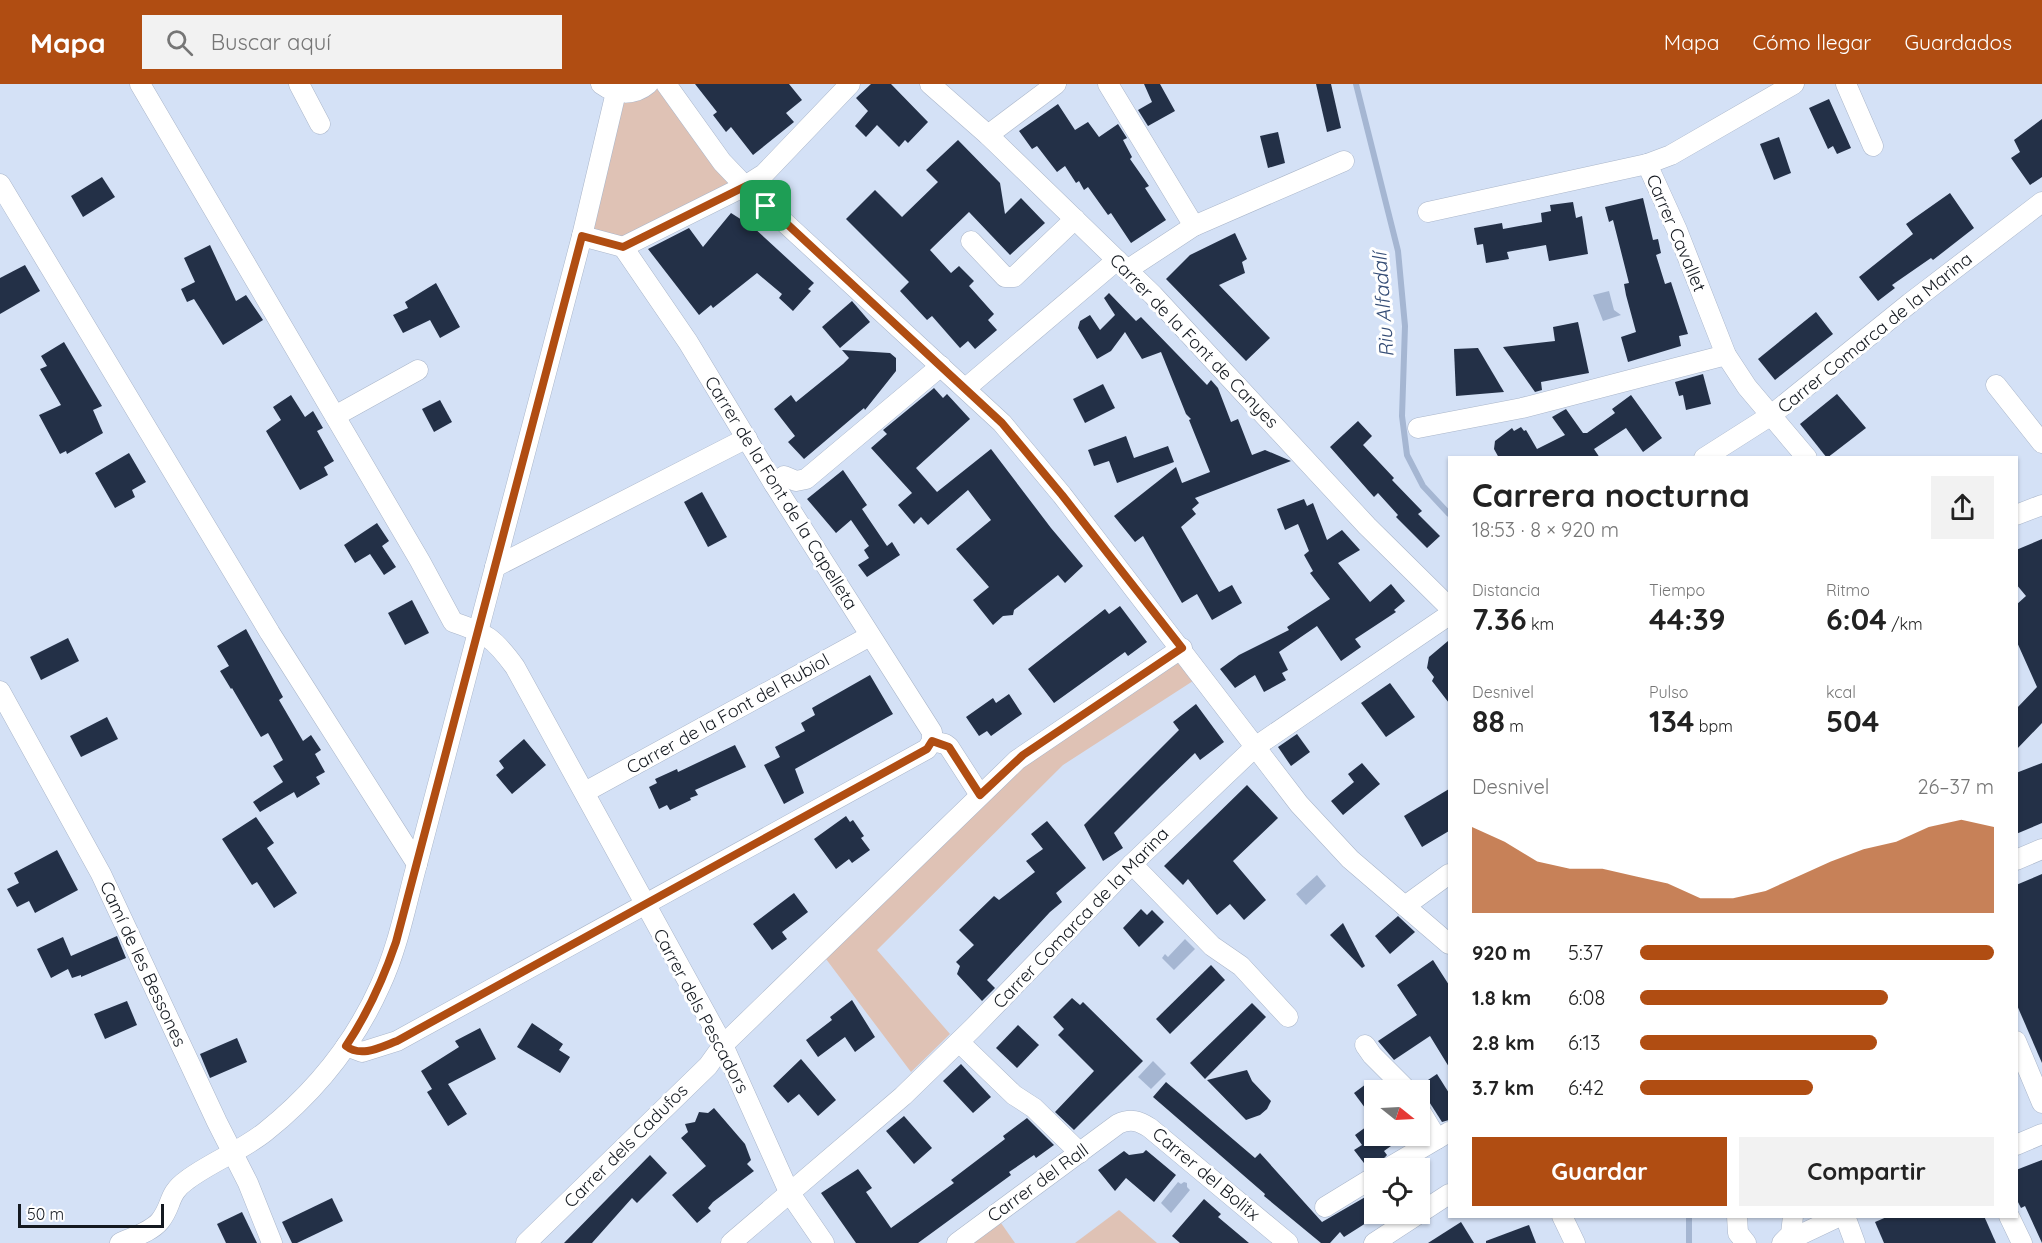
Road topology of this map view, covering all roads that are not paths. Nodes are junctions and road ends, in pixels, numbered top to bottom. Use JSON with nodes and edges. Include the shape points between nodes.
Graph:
{"nodes":[{"id":1,"x":140,"y":84,"type":"edge"},
{"id":2,"x":299,"y":84,"type":"edge"},
{"id":3,"x":648,"y":84,"type":"edge"},
{"id":4,"x":666,"y":84,"type":"edge"},
{"id":5,"x":850,"y":84,"type":"edge"},
{"id":6,"x":930,"y":84,"type":"edge"},
{"id":7,"x":1056,"y":84,"type":"edge"},
{"id":8,"x":1108,"y":84,"type":"edge"},
{"id":9,"x":1794,"y":84,"type":"edge"},
{"id":10,"x":1846,"y":84,"type":"edge"},
{"id":11,"x":608,"y":88,"type":"edge"},
{"id":12,"x":320,"y":124,"type":"dead end"},
{"id":13,"x":988,"y":135,"type":"junction"},
{"id":14,"x":1874,"y":146,"type":"dead end"},
{"id":15,"x":1344,"y":161,"type":"dead end"},
{"id":16,"x":1647,"y":164,"type":"junction"},
{"id":17,"x":0,"y":184,"type":"edge"},
{"id":18,"x":746,"y":186,"type":"junction"},
{"id":19,"x":2042,"y":202,"type":"edge"},
{"id":20,"x":1428,"y":212,"type":"dead end"},
{"id":21,"x":1075,"y":219,"type":"junction"},
{"id":22,"x":1194,"y":226,"type":"junction"},
{"id":23,"x":582,"y":236,"type":"junction"},
{"id":24,"x":971,"y":241,"type":"dead end"},
{"id":25,"x":623,"y":247,"type":"junction"},
{"id":26,"x":1122,"y":265,"type":"junction"},
{"id":27,"x":1726,"y":355,"type":"junction"},
{"id":28,"x":941,"y":366,"type":"junction"},
{"id":29,"x":417,"y":370,"type":"dead end"},
{"id":30,"x":1996,"y":385,"type":"dead end"},
{"id":31,"x":966,"y":388,"type":"junction"},
{"id":32,"x":335,"y":416,"type":"junction"},
{"id":33,"x":1770,"y":417,"type":"junction"},
{"id":34,"x":1418,"y":428,"type":"dead end"},
{"id":35,"x":747,"y":438,"type":"junction"},
{"id":36,"x":2042,"y":443,"type":"edge"},
{"id":37,"x":1707,"y":456,"type":"edge"},
{"id":38,"x":1805,"y":456,"type":"edge"},
{"id":39,"x":774,"y":484,"type":"junction"},
{"id":40,"x":2042,"y":505,"type":"edge"},
{"id":41,"x":2018,"y":514,"type":"edge"},
{"id":42,"x":495,"y":567,"type":"junction"},
{"id":43,"x":1448,"y":606,"type":"edge"},
{"id":44,"x":1448,"y":616,"type":"edge"},
{"id":45,"x":478,"y":631,"type":"junction"},
{"id":46,"x":870,"y":636,"type":"junction"},
{"id":47,"x":1182,"y":648,"type":"junction"},
{"id":48,"x":0,"y":691,"type":"edge"},
{"id":49,"x":932,"y":741,"type":"junction"},
{"id":50,"x":1255,"y":747,"type":"junction"},
{"id":51,"x":585,"y":792,"type":"junction"},
{"id":52,"x":980,"y":795,"type":"junction"},
{"id":53,"x":2042,"y":849,"type":"edge"},
{"id":54,"x":2018,"y":859,"type":"edge"},
{"id":55,"x":417,"y":864,"type":"junction"},
{"id":56,"x":1132,"y":864,"type":"junction"},
{"id":57,"x":1448,"y":875,"type":"edge"},
{"id":58,"x":644,"y":906,"type":"junction"},
{"id":59,"x":1405,"y":906,"type":"junction"},
{"id":60,"x":1448,"y":943,"type":"edge"},
{"id":61,"x":1288,"y":1017,"type":"dead end"},
{"id":62,"x":959,"y":1042,"type":"junction"},
{"id":63,"x":723,"y":1045,"type":"junction"},
{"id":64,"x":1365,"y":1045,"type":"dead end"},
{"id":65,"x":346,"y":1046,"type":"junction"},
{"id":66,"x":2018,"y":1046,"type":"edge"},
{"id":67,"x":1397,"y":1080,"type":"edge"},
{"id":68,"x":2042,"y":1103,"type":"edge"},
{"id":69,"x":1430,"y":1121,"type":"edge"},
{"id":70,"x":1118,"y":1124,"type":"joint"},
{"id":71,"x":2042,"y":1134,"type":"edge"},
{"id":72,"x":1443,"y":1136,"type":"edge"},
{"id":73,"x":2018,"y":1143,"type":"edge"},
{"id":74,"x":233,"y":1152,"type":"junction"},
{"id":75,"x":1080,"y":1153,"type":"junction"},
{"id":76,"x":1405,"y":1158,"type":"edge"},
{"id":77,"x":1364,"y":1183,"type":"edge"},
{"id":78,"x":789,"y":1192,"type":"junction"},
{"id":79,"x":1448,"y":1195,"type":"edge"},
{"id":80,"x":1325,"y":1207,"type":"dead end"},
{"id":81,"x":1563,"y":1218,"type":"edge"},
{"id":82,"x":1792,"y":1218,"type":"edge"},
{"id":83,"x":1836,"y":1218,"type":"edge"},
{"id":84,"x":1846,"y":1218,"type":"edge"},
{"id":85,"x":2010,"y":1218,"type":"edge"},
{"id":86,"x":147,"y":1238,"type":"edge"},
{"id":87,"x":536,"y":1240,"type":"edge"},
{"id":88,"x":1784,"y":1242,"type":"edge"},
{"id":89,"x":120,"y":1243,"type":"edge"},
{"id":90,"x":272,"y":1243,"type":"edge"},
{"id":91,"x":731,"y":1243,"type":"edge"},
{"id":92,"x":824,"y":1243,"type":"edge"},
{"id":93,"x":957,"y":1243,"type":"edge"},
{"id":94,"x":1288,"y":1243,"type":"edge"},
{"id":95,"x":1374,"y":1243,"type":"edge"},
{"id":96,"x":1575,"y":1243,"type":"edge"},
{"id":97,"x":1855,"y":1243,"type":"edge"},
{"id":98,"x":2022,"y":1243,"type":"edge"}],
"edges":[{"from":1,"to":32,"type":"street","name":"Carrer dels Pescadors"},
{"from":2,"to":12,"type":"street"},
{"from":3,"to":11,"type":"street","via":[[628,93]]},
{"from":4,"to":18,"type":"street","via":[[722,162]]},
{"from":5,"to":18,"type":"street","via":[[764,174]]},
{"from":6,"to":13,"type":"street","name":"Carrer de la Font de Canyes"},
{"from":7,"to":13,"type":"street"},
{"from":8,"to":22,"type":"street"},
{"from":9,"to":16,"type":"street","via":[[1671,155]]},
{"from":10,"to":14,"type":"street"},
{"from":11,"to":23,"type":"street"},
{"from":13,"to":21,"type":"street","name":"Carrer de la Font de Canyes"},
{"from":15,"to":22,"type":"street"},
{"from":16,"to":20,"type":"street","name":"Carrer Cavallet"},
{"from":16,"to":27,"type":"street","name":"Carrer Cavallet"},
{"from":17,"to":55,"type":"street","via":[[270,633]]},
{"from":18,"to":25,"type":"street"},
{"from":18,"to":28,"type":"street"},
{"from":19,"to":33,"type":"street","name":"Carrer Comarca de la Marina"},
{"from":21,"to":24,"type":"street","via":[[1014,277],[1005,277]]},
{"from":21,"to":26,"type":"street","name":"Carrer de la Font de Canyes"},
{"from":22,"to":26,"type":"street"},
{"from":23,"to":25,"type":"street"},
{"from":23,"to":42,"type":"street"},
{"from":25,"to":35,"type":"street","name":"Carrer de la Font de la Capelleta"},
{"from":26,"to":31,"type":"street"},
{"from":26,"to":43,"type":"street","name":"Carrer de la Font de Canyes","via":[[1367,526]]},
{"from":27,"to":33,"type":"street","name":"Carrer Cavallet"},
{"from":27,"to":34,"type":"street","via":[[1522,408]]},
{"from":28,"to":31,"type":"street"},
{"from":28,"to":39,"type":"street","via":[[806,479],[796,481],[784,476]]},
{"from":29,"to":32,"type":"street"},
{"from":30,"to":36,"type":"street"},
{"from":31,"to":47,"type":"street","via":[[1023,447]]},
{"from":32,"to":45,"type":"street","name":"Carrer dels Pescadors","via":[[453,622]]},
{"from":33,"to":37,"type":"street","name":"Carrer Comarca de la Marina"},
{"from":33,"to":38,"type":"street","name":"Carrer Cavallet"},
{"from":35,"to":39,"type":"street","name":"Carrer de la Font de la Capelleta"},
{"from":35,"to":42,"type":"street"},
{"from":39,"to":46,"type":"street","name":"Carrer de la Font de la Capelleta"},
{"from":40,"to":41,"type":"street"},
{"from":42,"to":45,"type":"street"},
{"from":44,"to":50,"type":"street","name":"Carrer Comarca de la Marina"},
{"from":45,"to":51,"type":"street","name":"Carrer dels Pescadors","via":[[490,638],[515,668]]},
{"from":45,"to":55,"type":"street"},
{"from":46,"to":49,"type":"street","name":"Carrer de la Font de la Capelleta","via":[[932,732]]},
{"from":46,"to":51,"type":"street","name":"Carrer de la Font del Rubiol"},
{"from":47,"to":50,"type":"street"},
{"from":47,"to":52,"type":"street","name":"Carrer dels Cadufos","via":[[1023,755]]},
{"from":48,"to":74,"type":"street","name":"Camí de les Bessones","via":[[100,874]]},
{"from":49,"to":52,"type":"street","via":[[949,747]]},
{"from":49,"to":58,"type":"street","via":[[927,749]]},
{"from":50,"to":56,"type":"street","name":"Carrer Comarca de la Marina"},
{"from":50,"to":59,"type":"street","via":[[1334,844]]},
{"from":51,"to":58,"type":"street","name":"Carrer dels Pescadors"},
{"from":52,"to":63,"type":"street","name":"Carrer dels Cadufos"},
{"from":53,"to":54,"type":"street"},
{"from":55,"to":65,"type":"street","via":[[381,985]]},
{"from":56,"to":61,"type":"street"},
{"from":56,"to":62,"type":"street","name":"Carrer Comarca de la Marina"},
{"from":57,"to":59,"type":"street"},
{"from":58,"to":63,"type":"street","name":"Carrer dels Pescadors"},
{"from":58,"to":65,"type":"street","via":[[397,1041],[362,1052]]},
{"from":59,"to":60,"type":"street"},
{"from":62,"to":75,"type":"street"},
{"from":62,"to":78,"type":"street","name":"Carrer Comarca de la Marina","via":[[876,1120]]},
{"from":63,"to":78,"type":"street","name":"Carrer dels Pescadors"},
{"from":63,"to":87,"type":"street","name":"Carrer dels Cadufos","via":[[708,1066]]},
{"from":64,"to":67,"type":"street"},
{"from":65,"to":74,"type":"street","via":[[290,1111]]},
{"from":66,"to":68,"type":"street"},
{"from":69,"to":72,"type":"street"},
{"from":70,"to":75,"type":"street","name":"Carrer del Rall"},
{"from":70,"to":94,"type":"street","name":"Carrer del Bolitx","via":[[1139,1120]]},
{"from":71,"to":73,"type":"street"},
{"from":72,"to":76,"type":"street"},
{"from":74,"to":86,"type":"street","via":[[175,1188],[160,1221]]},
{"from":74,"to":90,"type":"street","name":"Camí de les Bessones"},
{"from":75,"to":93,"type":"street","name":"Carrer del Rall"},
{"from":77,"to":80,"type":"street"},
{"from":78,"to":91,"type":"street","name":"Carrer Comarca de la Marina"},
{"from":78,"to":92,"type":"street","name":"Carrer dels Pescadors"},
{"from":79,"to":95,"type":"street"},
{"from":81,"to":96,"type":"street"},
{"from":82,"to":88,"type":"street","via":[[1791,1234]]},
{"from":83,"to":88,"type":"street"},
{"from":84,"to":97,"type":"street"},
{"from":85,"to":98,"type":"street"},
{"from":86,"to":89,"type":"street"}]}
